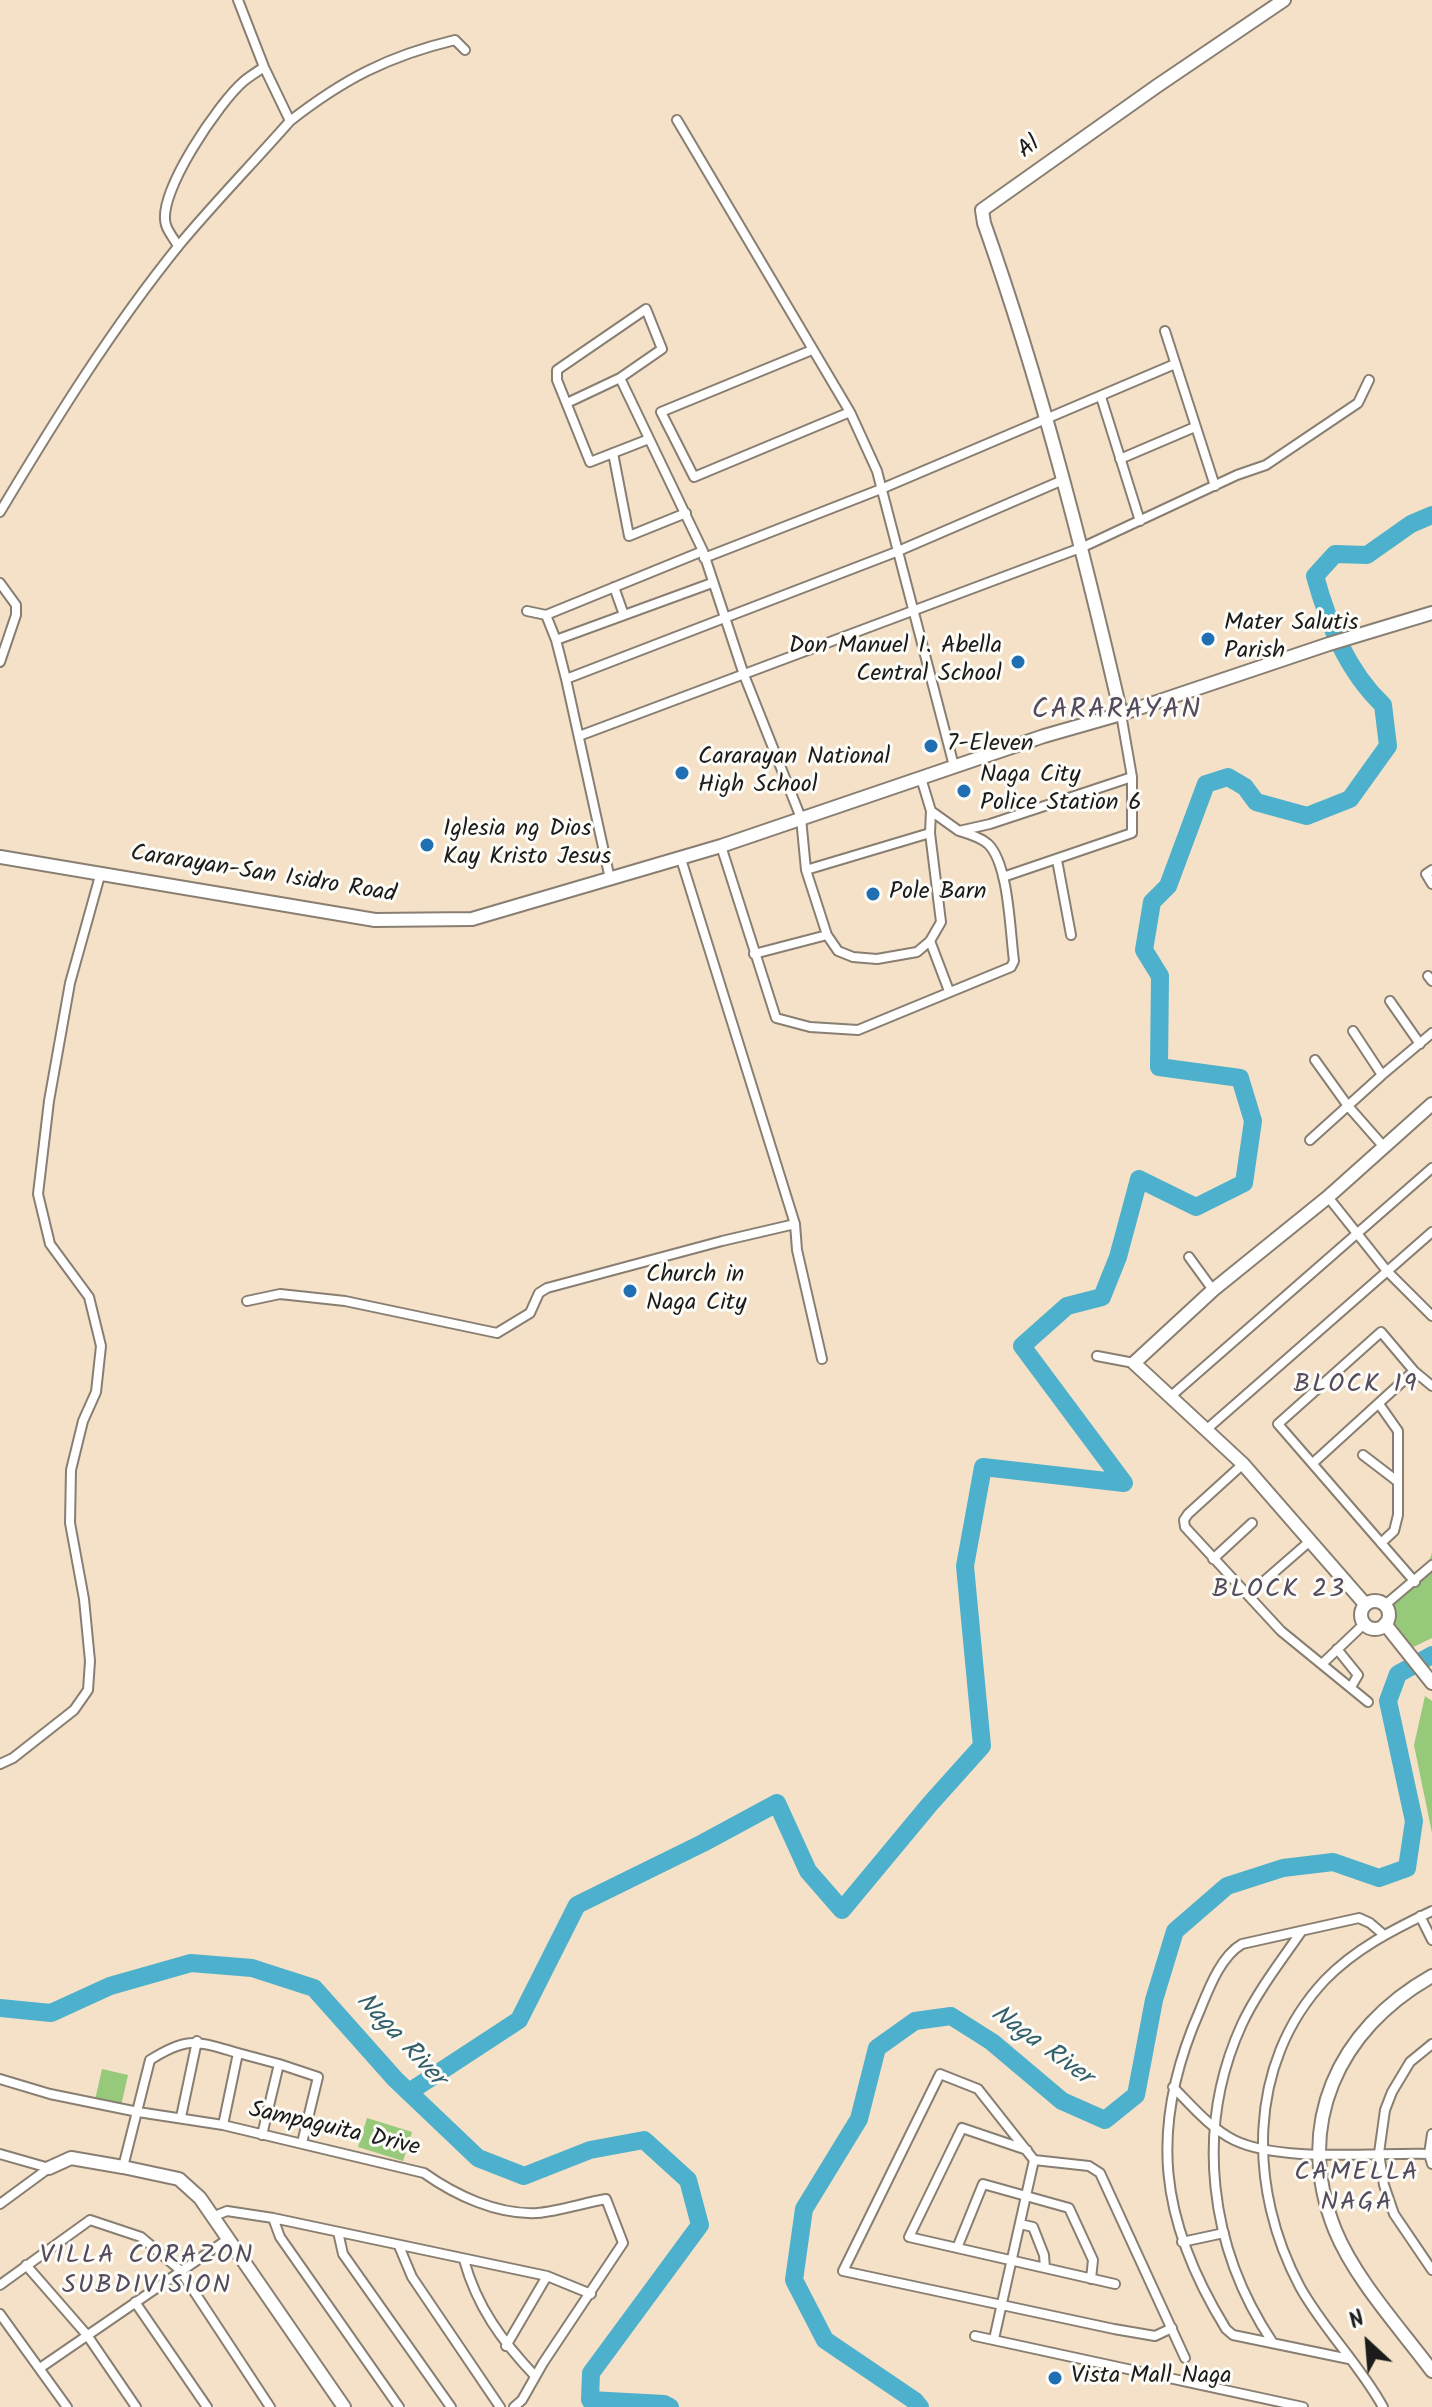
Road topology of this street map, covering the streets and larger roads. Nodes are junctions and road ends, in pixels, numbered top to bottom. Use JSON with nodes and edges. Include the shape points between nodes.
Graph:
{"nodes":[{"id":1,"x":238,"y":0,"type":"edge"},
{"id":2,"x":1284,"y":0,"type":"edge"},
{"id":3,"x":465,"y":50,"type":"dead end"},
{"id":4,"x":264,"y":67,"type":"junction"},
{"id":5,"x":677,"y":120,"type":"dead end"},
{"id":6,"x":290,"y":121,"type":"junction"},
{"id":7,"x":178,"y":246,"type":"junction"},
{"id":8,"x":1165,"y":331,"type":"dead end"},
{"id":9,"x":812,"y":350,"type":"junction"},
{"id":10,"x":1175,"y":364,"type":"junction"},
{"id":11,"x":620,"y":378,"type":"junction"},
{"id":12,"x":1369,"y":380,"type":"dead end"},
{"id":13,"x":1101,"y":397,"type":"junction"},
{"id":14,"x":567,"y":403,"type":"junction"},
{"id":15,"x":850,"y":412,"type":"junction"},
{"id":16,"x":1046,"y":419,"type":"junction"},
{"id":17,"x":1195,"y":427,"type":"junction"},
{"id":18,"x":649,"y":439,"type":"junction"},
{"id":19,"x":613,"y":453,"type":"junction"},
{"id":20,"x":1120,"y":459,"type":"junction"},
{"id":21,"x":1063,"y":480,"type":"junction"},
{"id":22,"x":1215,"y":486,"type":"junction"},
{"id":23,"x":881,"y":489,"type":"junction"},
{"id":24,"x":0,"y":512,"type":"edge"},
{"id":25,"x":686,"y":513,"type":"junction"},
{"id":26,"x":1140,"y":521,"type":"junction"},
{"id":27,"x":1083,"y":547,"type":"junction"},
{"id":28,"x":896,"y":552,"type":"junction"},
{"id":29,"x":704,"y":554,"type":"junction"},
{"id":30,"x":0,"y":583,"type":"edge"},
{"id":31,"x":712,"y":583,"type":"junction"},
{"id":32,"x":614,"y":587,"type":"junction"},
{"id":33,"x":527,"y":611,"type":"dead end"},
{"id":34,"x":914,"y":611,"type":"junction"},
{"id":35,"x":1432,"y":613,"type":"edge"},
{"id":36,"x":546,"y":615,"type":"junction"},
{"id":37,"x":624,"y":615,"type":"junction"},
{"id":38,"x":723,"y":616,"type":"junction"},
{"id":39,"x":556,"y":640,"type":"junction"},
{"id":40,"x":0,"y":662,"type":"edge"},
{"id":41,"x":744,"y":675,"type":"junction"},
{"id":42,"x":566,"y":679,"type":"junction"},
{"id":43,"x":1121,"y":714,"type":"junction"},
{"id":44,"x":579,"y":736,"type":"junction"},
{"id":45,"x":954,"y":766,"type":"junction"},
{"id":46,"x":1132,"y":777,"type":"junction"},
{"id":47,"x":921,"y":778,"type":"junction"},
{"id":48,"x":931,"y":811,"type":"junction"},
{"id":49,"x":801,"y":818,"type":"junction"},
{"id":50,"x":959,"y":831,"type":"junction"},
{"id":51,"x":930,"y":833,"type":"junction"},
{"id":52,"x":721,"y":846,"type":"junction"},
{"id":53,"x":0,"y":857,"type":"edge"},
{"id":54,"x":681,"y":859,"type":"junction"},
{"id":55,"x":1057,"y":860,"type":"junction"},
{"id":56,"x":806,"y":870,"type":"junction"},
{"id":57,"x":1432,"y":870,"type":"edge"},
{"id":58,"x":101,"y":872,"type":"junction"},
{"id":59,"x":1003,"y":877,"type":"junction"},
{"id":60,"x":610,"y":879,"type":"junction"},
{"id":61,"x":1432,"y":884,"type":"edge"},
{"id":62,"x":827,"y":935,"type":"junction"},
{"id":63,"x":1071,"y":935,"type":"dead end"},
{"id":64,"x":930,"y":941,"type":"junction"},
{"id":65,"x":754,"y":954,"type":"junction"},
{"id":66,"x":949,"y":991,"type":"junction"},
{"id":67,"x":1390,"y":1001,"type":"dead end"},
{"id":68,"x":1353,"y":1031,"type":"dead end"},
{"id":69,"x":1432,"y":1033,"type":"edge"},
{"id":70,"x":1420,"y":1044,"type":"junction"},
{"id":71,"x":1315,"y":1060,"type":"dead end"},
{"id":72,"x":1382,"y":1075,"type":"junction"},
{"id":73,"x":1432,"y":1104,"type":"edge"},
{"id":74,"x":1348,"y":1106,"type":"junction"},
{"id":75,"x":1310,"y":1140,"type":"dead end"},
{"id":76,"x":1384,"y":1147,"type":"junction"},
{"id":77,"x":1432,"y":1168,"type":"edge"},
{"id":78,"x":1328,"y":1197,"type":"junction"},
{"id":79,"x":795,"y":1224,"type":"junction"},
{"id":80,"x":1432,"y":1232,"type":"edge"},
{"id":81,"x":1359,"y":1233,"type":"junction"},
{"id":82,"x":1189,"y":1257,"type":"dead end"},
{"id":83,"x":1387,"y":1271,"type":"junction"},
{"id":84,"x":1213,"y":1290,"type":"junction"},
{"id":85,"x":247,"y":1301,"type":"dead end"},
{"id":86,"x":1432,"y":1316,"type":"edge"},
{"id":87,"x":1097,"y":1356,"type":"dead end"},
{"id":88,"x":822,"y":1359,"type":"dead end"},
{"id":89,"x":1134,"y":1363,"type":"junction"},
{"id":90,"x":1414,"y":1371,"type":"junction"},
{"id":91,"x":1432,"y":1386,"type":"edge"},
{"id":92,"x":1170,"y":1397,"type":"junction"},
{"id":93,"x":1379,"y":1404,"type":"junction"},
{"id":94,"x":1207,"y":1429,"type":"junction"},
{"id":95,"x":1363,"y":1455,"type":"dead end"},
{"id":96,"x":1313,"y":1463,"type":"junction"},
{"id":97,"x":1243,"y":1464,"type":"junction"},
{"id":98,"x":1397,"y":1481,"type":"junction"},
{"id":99,"x":1252,"y":1523,"type":"dead end"},
{"id":100,"x":1310,"y":1541,"type":"junction"},
{"id":101,"x":1381,"y":1543,"type":"junction"},
{"id":102,"x":1213,"y":1559,"type":"junction"},
{"id":103,"x":1432,"y":1565,"type":"edge"},
{"id":104,"x":1415,"y":1582,"type":"junction"},
{"id":105,"x":1248,"y":1595,"type":"junction"},
{"id":106,"x":1365,"y":1604,"type":"junction"},
{"id":107,"x":1385,"y":1605,"type":"junction"},
{"id":108,"x":1364,"y":1624,"type":"junction"},
{"id":109,"x":1385,"y":1624,"type":"junction"},
{"id":110,"x":1337,"y":1649,"type":"junction"},
{"id":111,"x":1322,"y":1664,"type":"junction"},
{"id":112,"x":1432,"y":1682,"type":"edge"},
{"id":113,"x":1351,"y":1687,"type":"junction"},
{"id":114,"x":1368,"y":1702,"type":"dead end"},
{"id":115,"x":0,"y":1764,"type":"edge"},
{"id":116,"x":1432,"y":1911,"type":"edge"},
{"id":117,"x":1420,"y":1916,"type":"junction"},
{"id":118,"x":1301,"y":1932,"type":"junction"},
{"id":119,"x":1384,"y":1935,"type":"junction"},
{"id":120,"x":1432,"y":1940,"type":"edge"},
{"id":121,"x":1432,"y":1976,"type":"edge"},
{"id":122,"x":197,"y":2041,"type":"junction"},
{"id":123,"x":1432,"y":2044,"type":"edge"},
{"id":124,"x":238,"y":2053,"type":"junction"},
{"id":125,"x":279,"y":2064,"type":"junction"},
{"id":126,"x":0,"y":2079,"type":"edge"},
{"id":127,"x":1173,"y":2087,"type":"junction"},
{"id":128,"x":138,"y":2112,"type":"junction"},
{"id":129,"x":181,"y":2117,"type":"junction"},
{"id":130,"x":223,"y":2125,"type":"junction"},
{"id":131,"x":1214,"y":2128,"type":"junction"},
{"id":132,"x":1432,"y":2134,"type":"edge"},
{"id":133,"x":262,"y":2135,"type":"junction"},
{"id":134,"x":302,"y":2143,"type":"junction"},
{"id":135,"x":1027,"y":2150,"type":"junction"},
{"id":136,"x":1262,"y":2150,"type":"junction"},
{"id":137,"x":1317,"y":2153,"type":"junction"},
{"id":138,"x":1379,"y":2153,"type":"junction"},
{"id":139,"x":0,"y":2154,"type":"edge"},
{"id":140,"x":1431,"y":2157,"type":"edge"},
{"id":141,"x":1034,"y":2160,"type":"junction"},
{"id":142,"x":123,"y":2167,"type":"junction"},
{"id":143,"x":49,"y":2168,"type":"junction"},
{"id":144,"x":1026,"y":2196,"type":"junction"},
{"id":145,"x":0,"y":2204,"type":"edge"},
{"id":146,"x":212,"y":2217,"type":"junction"},
{"id":147,"x":273,"y":2218,"type":"junction"},
{"id":148,"x":1020,"y":2224,"type":"junction"},
{"id":149,"x":338,"y":2232,"type":"junction"},
{"id":150,"x":1224,"y":2233,"type":"junction"},
{"id":151,"x":228,"y":2239,"type":"junction"},
{"id":152,"x":1182,"y":2242,"type":"junction"},
{"id":153,"x":399,"y":2246,"type":"junction"},
{"id":154,"x":957,"y":2248,"type":"junction"},
{"id":155,"x":464,"y":2260,"type":"junction"},
{"id":156,"x":1012,"y":2260,"type":"junction"},
{"id":157,"x":26,"y":2265,"type":"junction"},
{"id":158,"x":1045,"y":2268,"type":"junction"},
{"id":159,"x":180,"y":2270,"type":"junction"},
{"id":160,"x":1432,"y":2270,"type":"edge"},
{"id":161,"x":547,"y":2276,"type":"junction"},
{"id":162,"x":1091,"y":2279,"type":"junction"},
{"id":163,"x":1115,"y":2284,"type":"dead end"},
{"id":164,"x":0,"y":2285,"type":"edge"},
{"id":165,"x":591,"y":2294,"type":"junction"},
{"id":166,"x":135,"y":2302,"type":"junction"},
{"id":167,"x":1002,"y":2304,"type":"junction"},
{"id":168,"x":0,"y":2314,"type":"edge"},
{"id":169,"x":1172,"y":2328,"type":"junction"},
{"id":170,"x":87,"y":2335,"type":"junction"},
{"id":171,"x":975,"y":2336,"type":"dead end"},
{"id":172,"x":994,"y":2339,"type":"junction"},
{"id":173,"x":1273,"y":2343,"type":"junction"},
{"id":174,"x":506,"y":2346,"type":"junction"},
{"id":175,"x":1185,"y":2358,"type":"dead end"},
{"id":176,"x":1349,"y":2359,"type":"junction"},
{"id":177,"x":40,"y":2368,"type":"junction"},
{"id":178,"x":1432,"y":2371,"type":"edge"},
{"id":179,"x":535,"y":2376,"type":"junction"},
{"id":180,"x":1248,"y":2395,"type":"junction"},
{"id":181,"x":67,"y":2407,"type":"edge"},
{"id":182,"x":136,"y":2407,"type":"edge"},
{"id":183,"x":207,"y":2407,"type":"edge"},
{"id":184,"x":270,"y":2407,"type":"edge"},
{"id":185,"x":344,"y":2407,"type":"edge"},
{"id":186,"x":399,"y":2407,"type":"edge"},
{"id":187,"x":451,"y":2407,"type":"edge"},
{"id":188,"x":500,"y":2407,"type":"edge"},
{"id":189,"x":514,"y":2407,"type":"edge"},
{"id":190,"x":1253,"y":2407,"type":"edge"},
{"id":191,"x":1303,"y":2407,"type":"edge"},
{"id":192,"x":1383,"y":2407,"type":"edge"}],
"edges":[{"from":1,"to":4,"type":"street"},
{"from":2,"to":16,"type":"street","name":"Al","via":[[982,210]]},
{"from":3,"to":6,"type":"street","via":[[455,40],[382,62]]},
{"from":4,"to":6,"type":"street"},
{"from":4,"to":7,"type":"street","via":[[223,105],[177,174],[165,223]]},
{"from":5,"to":9,"type":"street"},
{"from":6,"to":7,"type":"street"},
{"from":7,"to":24,"type":"street","via":[[84,374]]},
{"from":8,"to":10,"type":"street"},
{"from":9,"to":15,"type":"street"},
{"from":9,"to":15,"type":"street","via":[[661,412],[694,477]]},
{"from":10,"to":13,"type":"street"},
{"from":10,"to":17,"type":"street"},
{"from":11,"to":14,"type":"street"},
{"from":11,"to":14,"type":"street","via":[[662,349],[646,309],[557,370]]},
{"from":11,"to":18,"type":"street"},
{"from":12,"to":22,"type":"street","via":[[1358,403],[1295,447]]},
{"from":13,"to":16,"type":"street"},
{"from":13,"to":20,"type":"street"},
{"from":14,"to":19,"type":"street","via":[[590,462]]},
{"from":15,"to":23,"type":"street"},
{"from":16,"to":21,"type":"street"},
{"from":16,"to":23,"type":"street"},
{"from":17,"to":20,"type":"street"},
{"from":17,"to":22,"type":"street"},
{"from":18,"to":19,"type":"street"},
{"from":18,"to":25,"type":"street"},
{"from":19,"to":25,"type":"street","via":[[629,536]]},
{"from":20,"to":26,"type":"street"},
{"from":21,"to":27,"type":"street"},
{"from":21,"to":28,"type":"street"},
{"from":22,"to":26,"type":"street"},
{"from":23,"to":28,"type":"street"},
{"from":23,"to":29,"type":"street"},
{"from":25,"to":29,"type":"street"},
{"from":26,"to":27,"type":"street"},
{"from":27,"to":34,"type":"street"},
{"from":27,"to":43,"type":"street"},
{"from":28,"to":34,"type":"street"},
{"from":28,"to":38,"type":"street"},
{"from":29,"to":31,"type":"street"},
{"from":29,"to":32,"type":"street"},
{"from":30,"to":40,"type":"street","via":[[16,605],[16,615]]},
{"from":31,"to":37,"type":"street"},
{"from":31,"to":38,"type":"street"},
{"from":32,"to":36,"type":"street"},
{"from":32,"to":37,"type":"street"},
{"from":33,"to":36,"type":"street"},
{"from":34,"to":41,"type":"street"},
{"from":34,"to":45,"type":"street"},
{"from":35,"to":43,"type":"street","name":"Cararayan-San Isidro Road"},
{"from":36,"to":39,"type":"street"},
{"from":37,"to":39,"type":"street"},
{"from":38,"to":41,"type":"street"},
{"from":38,"to":42,"type":"street"},
{"from":39,"to":42,"type":"street"},
{"from":41,"to":44,"type":"street"},
{"from":41,"to":49,"type":"street"},
{"from":42,"to":44,"type":"street"},
{"from":43,"to":45,"type":"street","name":"Cararayan-San Isidro Road"},
{"from":43,"to":46,"type":"street"},
{"from":44,"to":60,"type":"street"},
{"from":45,"to":47,"type":"street","name":"Cararayan-San Isidro Road"},
{"from":46,"to":50,"type":"street"},
{"from":46,"to":55,"type":"street","via":[[1132,833]]},
{"from":47,"to":48,"type":"street"},
{"from":47,"to":49,"type":"street","name":"Cararayan-San Isidro Road"},
{"from":48,"to":50,"type":"street"},
{"from":48,"to":51,"type":"street"},
{"from":49,"to":52,"type":"street","name":"Cararayan-San Isidro Road"},
{"from":49,"to":56,"type":"street"},
{"from":50,"to":59,"type":"street","via":[[988,843]]},
{"from":51,"to":56,"type":"street"},
{"from":51,"to":64,"type":"street","via":[[941,922]]},
{"from":52,"to":54,"type":"street","name":"Cararayan-San Isidro Road"},
{"from":52,"to":65,"type":"street"},
{"from":53,"to":58,"type":"street","name":"Cararayan-San Isidro Road"},
{"from":54,"to":60,"type":"street","name":"Cararayan-San Isidro Road"},
{"from":54,"to":79,"type":"street"},
{"from":55,"to":59,"type":"street"},
{"from":55,"to":63,"type":"street"},
{"from":56,"to":62,"type":"street"},
{"from":57,"to":61,"type":"street","via":[[1426,874]]},
{"from":58,"to":60,"type":"street","name":"Cararayan-San Isidro Road","via":[[375,920],[472,919]]},
{"from":58,"to":115,"type":"street","via":[[70,983],[38,1194],[50,1244],[89,1297],[101,1346],[96,1392],[71,1470],[70,1523],[84,1599],[88,1690],[74,1710]]},
{"from":59,"to":66,"type":"street","via":[[1014,961],[1011,967]]},
{"from":62,"to":64,"type":"street","via":[[838,951],[877,959],[917,952]]},
{"from":62,"to":65,"type":"street"},
{"from":64,"to":66,"type":"street"},
{"from":65,"to":66,"type":"street","via":[[776,1018],[810,1027],[858,1030]]},
{"from":67,"to":70,"type":"street"},
{"from":68,"to":72,"type":"street"},
{"from":69,"to":70,"type":"street"},
{"from":70,"to":72,"type":"street"},
{"from":71,"to":74,"type":"street"},
{"from":72,"to":74,"type":"street"},
{"from":73,"to":76,"type":"street"},
{"from":74,"to":75,"type":"street"},
{"from":74,"to":76,"type":"street"},
{"from":76,"to":78,"type":"street"},
{"from":77,"to":81,"type":"street"},
{"from":78,"to":81,"type":"street"},
{"from":78,"to":84,"type":"street"},
{"from":79,"to":85,"type":"street","via":[[547,1288],[530,1313],[497,1333],[345,1301],[280,1294]]},
{"from":79,"to":88,"type":"street"},
{"from":80,"to":83,"type":"street"},
{"from":81,"to":83,"type":"street"},
{"from":81,"to":92,"type":"street"},
{"from":82,"to":84,"type":"street"},
{"from":83,"to":86,"type":"street"},
{"from":83,"to":94,"type":"street"},
{"from":84,"to":89,"type":"street"},
{"from":87,"to":89,"type":"street"},
{"from":89,"to":92,"type":"street"},
{"from":90,"to":91,"type":"street"},
{"from":90,"to":93,"type":"street"},
{"from":90,"to":96,"type":"street","via":[[1381,1332],[1278,1424]]},
{"from":92,"to":94,"type":"street"},
{"from":93,"to":96,"type":"street"},
{"from":93,"to":98,"type":"street","via":[[1398,1431]]},
{"from":94,"to":97,"type":"street"},
{"from":95,"to":98,"type":"street"},
{"from":96,"to":101,"type":"street"},
{"from":97,"to":100,"type":"street"},
{"from":97,"to":102,"type":"street","via":[[1184,1520]]},
{"from":98,"to":101,"type":"street","via":[[1394,1531]]},
{"from":99,"to":102,"type":"street"},
{"from":100,"to":105,"type":"street"},
{"from":100,"to":106,"type":"street"},
{"from":101,"to":104,"type":"street"},
{"from":102,"to":105,"type":"street"},
{"from":103,"to":104,"type":"street"},
{"from":104,"to":107,"type":"street"},
{"from":105,"to":111,"type":"street"},
{"from":106,"to":107,"type":"street"},
{"from":106,"to":108,"type":"street"},
{"from":107,"to":109,"type":"street"},
{"from":108,"to":109,"type":"street","via":[[1374,1629]]},
{"from":108,"to":110,"type":"street"},
{"from":109,"to":112,"type":"street"},
{"from":110,"to":111,"type":"street"},
{"from":110,"to":113,"type":"street","via":[[1358,1675]]},
{"from":111,"to":113,"type":"street"},
{"from":113,"to":114,"type":"street"},
{"from":116,"to":117,"type":"street"},
{"from":117,"to":119,"type":"street"},
{"from":117,"to":120,"type":"street"},
{"from":118,"to":119,"type":"street","via":[[1359,1918]]},
{"from":118,"to":127,"type":"street","via":[[1234,1949],[1201,2006]]},
{"from":118,"to":131,"type":"street","via":[[1243,2022],[1226,2066]]},
{"from":119,"to":136,"type":"street","via":[[1325,1981],[1299,2016],[1275,2063]]},
{"from":121,"to":137,"type":"street","via":[[1386,2006],[1340,2062],[1325,2102]]},
{"from":122,"to":124,"type":"street"},
{"from":122,"to":128,"type":"street","via":[[173,2045],[150,2060]]},
{"from":122,"to":129,"type":"street"},
{"from":123,"to":138,"type":"street","via":[[1410,2062],[1392,2092]]},
{"from":124,"to":125,"type":"street"},
{"from":124,"to":130,"type":"street"},
{"from":125,"to":133,"type":"street"},
{"from":125,"to":134,"type":"street","via":[[318,2077]]},
{"from":126,"to":128,"type":"street","name":"Sampaguita Drive"},
{"from":127,"to":131,"type":"street"},
{"from":127,"to":152,"type":"street","via":[[1166,2153],[1170,2199]]},
{"from":128,"to":129,"type":"street","name":"Sampaguita Drive"},
{"from":128,"to":142,"type":"street"},
{"from":129,"to":130,"type":"street","name":"Sampaguita Drive"},
{"from":130,"to":133,"type":"street","name":"Sampaguita Drive"},
{"from":131,"to":136,"type":"street"},
{"from":131,"to":150,"type":"street","via":[[1212,2157]]},
{"from":132,"to":140,"type":"street"},
{"from":133,"to":134,"type":"street","name":"Sampaguita Drive"},
{"from":134,"to":165,"type":"street","name":"Sampaguita Drive","via":[[424,2173],[450,2191],[500,2209],[536,2213],[606,2199],[623,2243]]},
{"from":135,"to":141,"type":"street"},
{"from":135,"to":154,"type":"street","via":[[962,2128],[909,2237]]},
{"from":135,"to":167,"type":"street","via":[[978,2089],[940,2074],[843,2271]]},
{"from":136,"to":137,"type":"street"},
{"from":136,"to":176,"type":"street","via":[[1281,2245],[1301,2289]]},
{"from":137,"to":138,"type":"street"},
{"from":137,"to":178,"type":"street","via":[[1326,2201],[1349,2257]]},
{"from":138,"to":140,"type":"street"},
{"from":138,"to":160,"type":"street","via":[[1394,2214]]},
{"from":139,"to":143,"type":"street"},
{"from":141,"to":144,"type":"street"},
{"from":141,"to":169,"type":"street","via":[[1089,2166],[1100,2173]]},
{"from":142,"to":143,"type":"street","via":[[71,2158]]},
{"from":142,"to":146,"type":"street","via":[[179,2179]]},
{"from":143,"to":145,"type":"street"},
{"from":144,"to":148,"type":"street"},
{"from":144,"to":154,"type":"street","via":[[983,2184]]},
{"from":144,"to":162,"type":"street","via":[[1069,2208],[1093,2260]]},
{"from":146,"to":147,"type":"street","via":[[227,2211]]},
{"from":146,"to":151,"type":"street"},
{"from":147,"to":149,"type":"street"},
{"from":147,"to":186,"type":"street","via":[[280,2237]]},
{"from":148,"to":156,"type":"street"},
{"from":148,"to":158,"type":"street","via":[[1033,2227]]},
{"from":149,"to":153,"type":"street"},
{"from":149,"to":187,"type":"street","via":[[343,2254]]},
{"from":150,"to":152,"type":"street"},
{"from":150,"to":173,"type":"street","via":[[1251,2305]]},
{"from":151,"to":159,"type":"street"},
{"from":151,"to":185,"type":"street"},
{"from":152,"to":173,"type":"street","via":[[1226,2329]]},
{"from":153,"to":155,"type":"street"},
{"from":153,"to":188,"type":"street","via":[[412,2277]]},
{"from":154,"to":156,"type":"street"},
{"from":155,"to":161,"type":"street"},
{"from":155,"to":174,"type":"street","via":[[472,2289]]},
{"from":156,"to":158,"type":"street"},
{"from":156,"to":167,"type":"street"},
{"from":157,"to":159,"type":"street","via":[[90,2220],[141,2237]]},
{"from":157,"to":164,"type":"street"},
{"from":157,"to":170,"type":"street"},
{"from":158,"to":162,"type":"street"},
{"from":159,"to":166,"type":"street"},
{"from":159,"to":184,"type":"street"},
{"from":161,"to":165,"type":"street"},
{"from":161,"to":174,"type":"street"},
{"from":162,"to":163,"type":"street"},
{"from":165,"to":179,"type":"street"},
{"from":166,"to":170,"type":"street"},
{"from":166,"to":183,"type":"street"},
{"from":167,"to":169,"type":"street","via":[[1155,2336]]},
{"from":167,"to":172,"type":"street"},
{"from":168,"to":177,"type":"street"},
{"from":169,"to":175,"type":"street"},
{"from":170,"to":177,"type":"street"},
{"from":170,"to":182,"type":"street"},
{"from":171,"to":172,"type":"street"},
{"from":172,"to":180,"type":"street"},
{"from":173,"to":176,"type":"street"},
{"from":174,"to":179,"type":"street"},
{"from":176,"to":192,"type":"street"},
{"from":177,"to":181,"type":"street"},
{"from":179,"to":189,"type":"street"},
{"from":180,"to":190,"type":"street"},
{"from":180,"to":191,"type":"street"}]}
